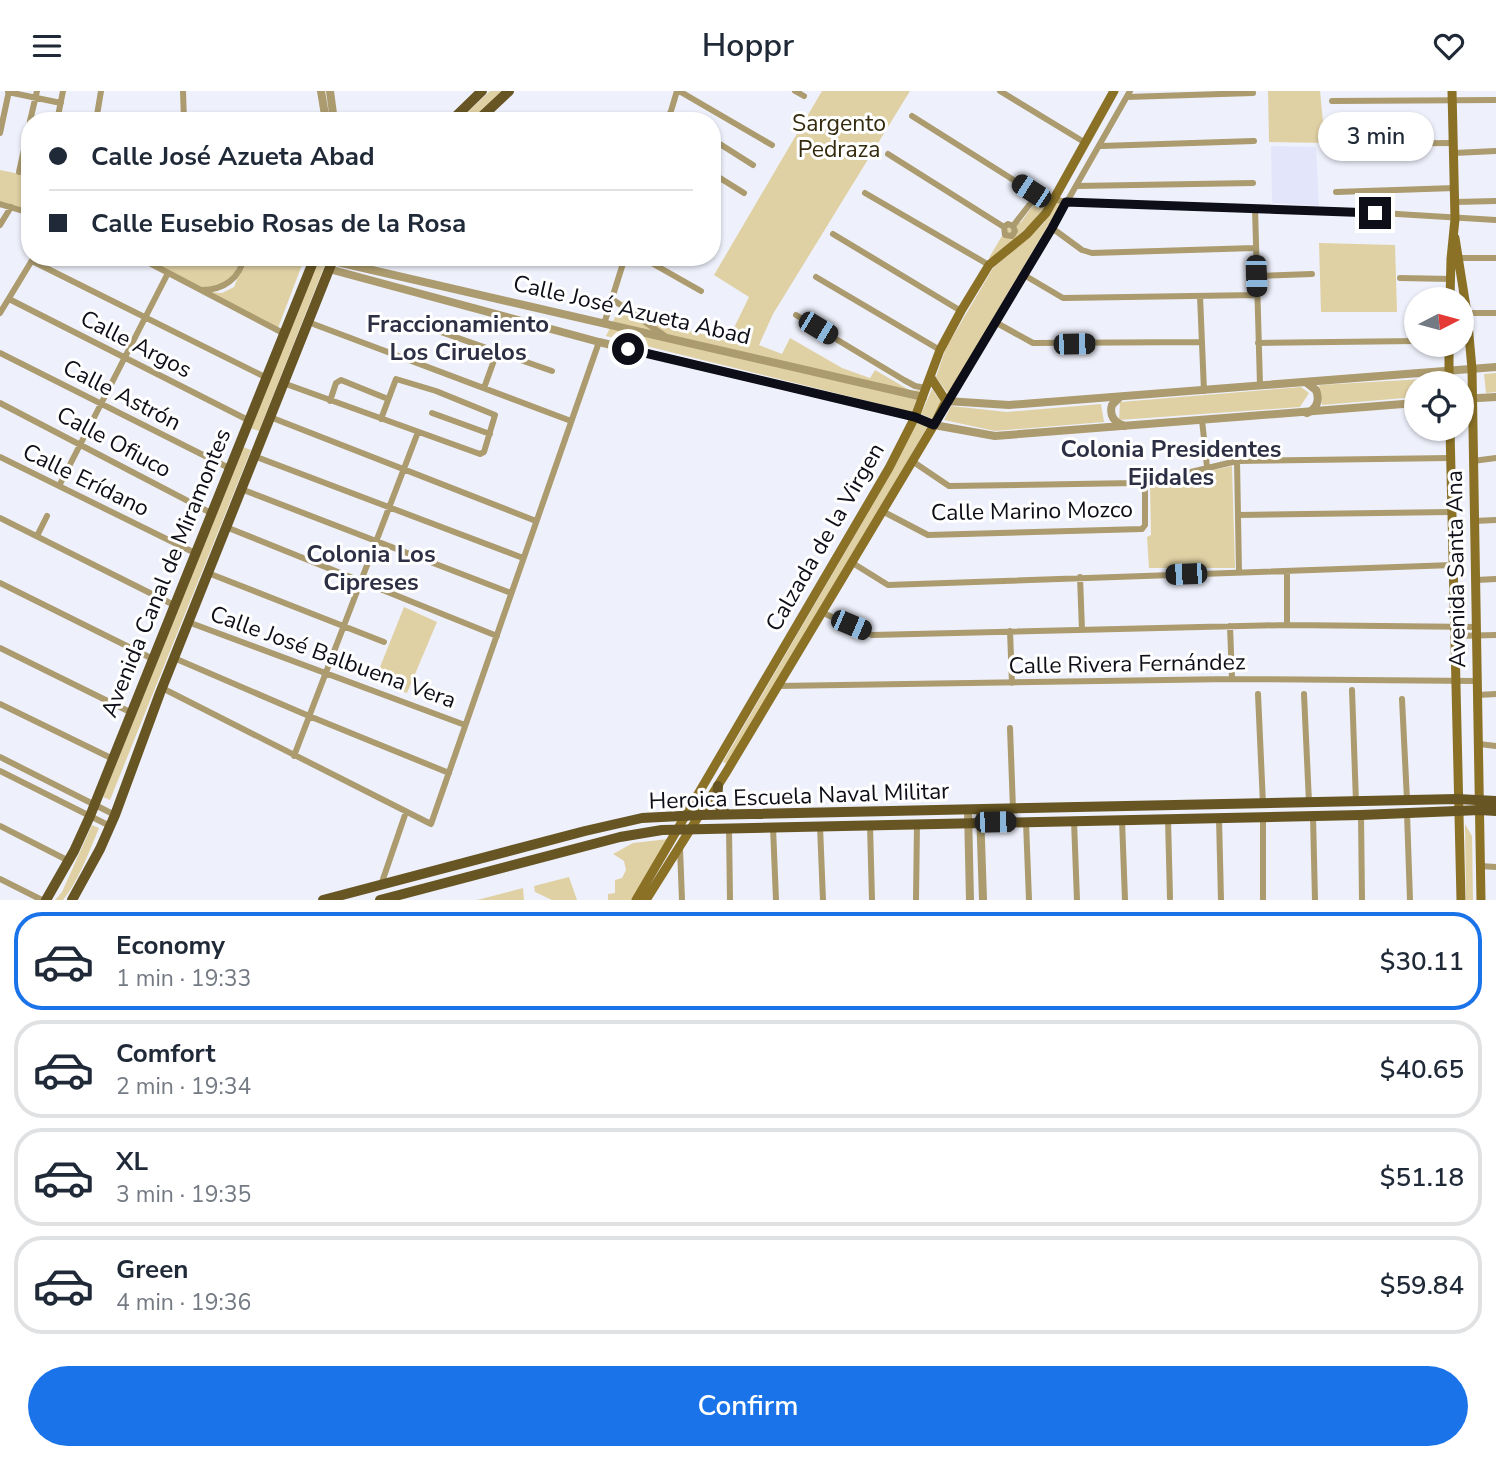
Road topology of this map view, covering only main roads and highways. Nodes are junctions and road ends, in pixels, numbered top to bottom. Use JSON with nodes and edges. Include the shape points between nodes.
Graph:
{"nodes":[{"id":1,"x":482,"y":91,"type":"edge"},
{"id":2,"x":509,"y":91,"type":"edge"},
{"id":3,"x":1114,"y":91,"type":"edge"},
{"id":4,"x":1452,"y":96,"type":"edge"},
{"id":5,"x":460,"y":112,"type":"edge"},
{"id":6,"x":487,"y":112,"type":"edge"},
{"id":7,"x":1455,"y":259,"type":"junction"},
{"id":8,"x":310,"y":266,"type":"edge"},
{"id":9,"x":330,"y":266,"type":"edge"},
{"id":10,"x":1451,"y":287,"type":"edge"},
{"id":11,"x":931,"y":378,"type":"junction"},
{"id":12,"x":247,"y":422,"type":"junction"},
{"id":13,"x":263,"y":434,"type":"junction"},
{"id":14,"x":1450,"y":441,"type":"edge"},
{"id":15,"x":239,"y":444,"type":"junction"},
{"id":16,"x":256,"y":453,"type":"junction"},
{"id":17,"x":718,"y":786,"type":"junction"},
{"id":18,"x":1457,"y":799,"type":"junction"},
{"id":19,"x":1496,"y":801,"type":"edge"},
{"id":20,"x":1479,"y":805,"type":"junction"},
{"id":21,"x":1457,"y":811,"type":"junction"},
{"id":22,"x":1496,"y":811,"type":"edge"},
{"id":23,"x":726,"y":814,"type":"junction"},
{"id":24,"x":699,"y":815,"type":"junction"},
{"id":25,"x":685,"y":816,"type":"junction"},
{"id":26,"x":691,"y":828,"type":"junction"},
{"id":27,"x":677,"y":829,"type":"junction"},
{"id":28,"x":502,"y":851,"type":"junction"},
{"id":29,"x":506,"y":867,"type":"junction"},
{"id":30,"x":386,"y":899,"type":"edge"},
{"id":31,"x":44,"y":900,"type":"edge"},
{"id":32,"x":72,"y":900,"type":"edge"},
{"id":33,"x":323,"y":900,"type":"edge"},
{"id":34,"x":636,"y":900,"type":"edge"},
{"id":35,"x":646,"y":900,"type":"edge"},
{"id":36,"x":1461,"y":900,"type":"edge"},
{"id":37,"x":1481,"y":900,"type":"edge"}],
"edges":[{"from":1,"to":5,"type":"main road"},
{"from":2,"to":6,"type":"main road"},
{"from":3,"to":11,"type":"main road","name":"Calzada de la Virgen","via":[[1046,213],[989,265],[940,350]]},
{"from":4,"to":7,"type":"main road","name":"Avenida Santa Ana"},
{"from":7,"to":10,"type":"main road","name":"Avenida Santa Ana"},
{"from":7,"to":20,"type":"main road","name":"Avenida Santa Ana","via":[[1467,313],[1472,369]]},
{"from":8,"to":12,"type":"main road","name":"Avenida Canal de Miramontes"},
{"from":9,"to":13,"type":"main road","name":"Avenida Canal de Miramontes"},
{"from":11,"to":17,"type":"main road","name":"Calzada de la Virgen","via":[[946,401],[934,425]]},
{"from":11,"to":25,"type":"main road","name":"Calzada de la Virgen","via":[[889,468]]},
{"from":12,"to":13,"type":"main road","via":[[246,432],[251,436]]},
{"from":12,"to":15,"type":"main road","name":"Avenida Canal de Miramontes"},
{"from":13,"to":16,"type":"main road","name":"Avenida Canal de Miramontes"},
{"from":14,"to":18,"type":"main road","name":"Avenida Santa Ana"},
{"from":15,"to":16,"type":"main road","via":[[250,440]]},
{"from":15,"to":31,"type":"main road","name":"Avenida Canal de Miramontes","via":[[95,805],[69,861]]},
{"from":16,"to":32,"type":"main road","name":"Avenida Canal de Miramontes","via":[[115,815]]},
{"from":17,"to":23,"type":"main road","via":[[717,803]]},
{"from":17,"to":24,"type":"main road","name":"Calzada de la Virgen"},
{"from":18,"to":20,"type":"main road","name":"Heroica Escuela Naval Militar"},
{"from":18,"to":21,"type":"main road","name":"Avenida Santa Ana"},
{"from":18,"to":23,"type":"main road","name":"Heroica Escuela Naval Militar"},
{"from":19,"to":20,"type":"main road","name":"Heroica Escuela Naval Militar"},
{"from":20,"to":21,"type":"main road","name":"Heroica Escuela Naval Militar"},
{"from":20,"to":22,"type":"main road","name":"Heroica Escuela Naval Militar"},
{"from":20,"to":37,"type":"main road","name":"Avenida Santa Ana"},
{"from":21,"to":26,"type":"main road","name":"Heroica Escuela Naval Militar"},
{"from":21,"to":36,"type":"main road","name":"Avenida Santa Ana"},
{"from":23,"to":24,"type":"main road","name":"Heroica Escuela Naval Militar"},
{"from":24,"to":25,"type":"main road","name":"Heroica Escuela Naval Militar"},
{"from":24,"to":26,"type":"main road","name":"Calzada de la Virgen"},
{"from":25,"to":27,"type":"main road","name":"Calzada de la Virgen"},
{"from":25,"to":28,"type":"main road","name":"Heroica Escuela Naval Militar","via":[[642,818]]},
{"from":26,"to":27,"type":"main road","name":"Heroica Escuela Naval Militar"},
{"from":26,"to":35,"type":"main road","name":"Calzada de la Virgen"},
{"from":27,"to":29,"type":"main road","name":"Heroica Escuela Naval Militar","via":[[620,838]]},
{"from":27,"to":34,"type":"main road","name":"Calzada de la Virgen"},
{"from":28,"to":29,"type":"main road"},
{"from":28,"to":33,"type":"main road","name":"Heroica Escuela Naval Militar"},
{"from":29,"to":30,"type":"main road","name":"Heroica Escuela Naval Militar"}]}
